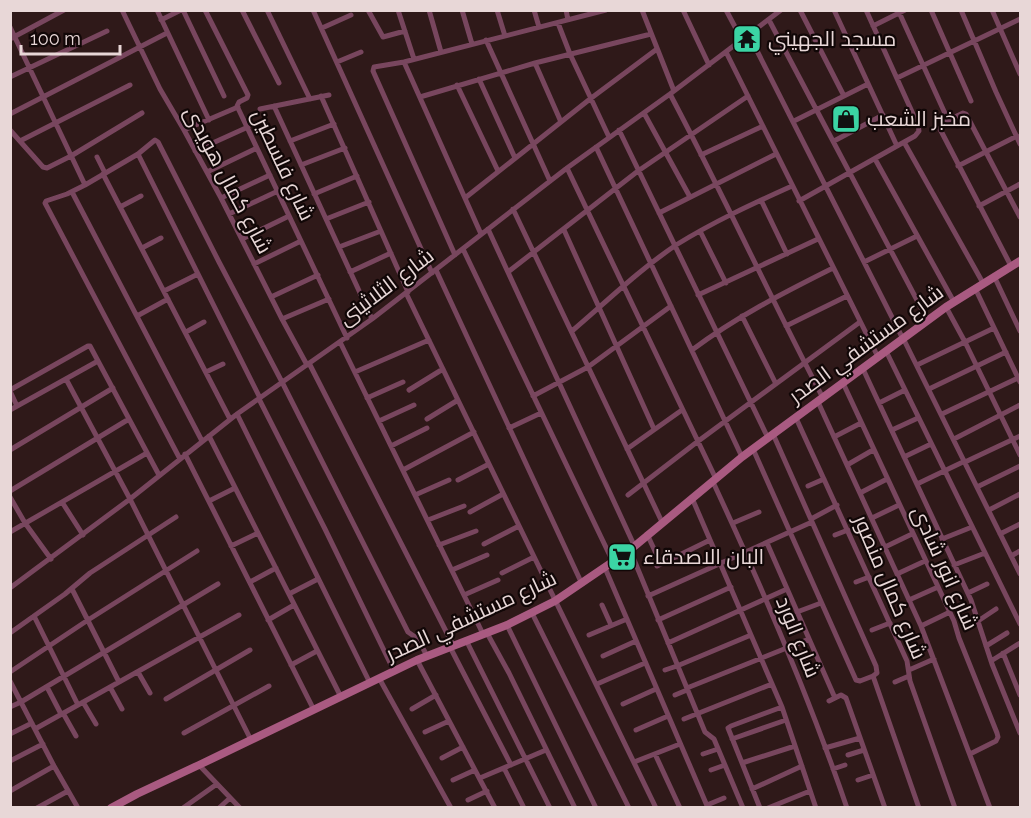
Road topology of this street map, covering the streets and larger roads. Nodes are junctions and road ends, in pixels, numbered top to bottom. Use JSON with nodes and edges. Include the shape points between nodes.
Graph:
{"nodes":[{"id":1,"x":64,"y":10,"type":"edge"},
{"id":2,"x":122,"y":10,"type":"edge"},
{"id":3,"x":157,"y":10,"type":"edge"},
{"id":4,"x":182,"y":10,"type":"edge"},
{"id":5,"x":205,"y":10,"type":"edge"},
{"id":6,"x":242,"y":10,"type":"edge"},
{"id":7,"x":267,"y":10,"type":"edge"},
{"id":8,"x":313,"y":10,"type":"edge"},
{"id":9,"x":368,"y":10,"type":"edge"},
{"id":10,"x":398,"y":10,"type":"edge"},
{"id":11,"x":429,"y":10,"type":"edge"},
{"id":12,"x":462,"y":10,"type":"edge"},
{"id":13,"x":498,"y":10,"type":"edge"},
{"id":14,"x":534,"y":10,"type":"edge"},
{"id":15,"x":566,"y":10,"type":"edge"},
{"id":16,"x":642,"y":10,"type":"edge"},
{"id":17,"x":683,"y":10,"type":"edge"},
{"id":18,"x":726,"y":10,"type":"edge"},
{"id":19,"x":781,"y":10,"type":"edge"},
{"id":20,"x":800,"y":10,"type":"edge"},
{"id":21,"x":834,"y":10,"type":"edge"},
{"id":22,"x":866,"y":10,"type":"edge"},
{"id":23,"x":931,"y":10,"type":"edge"},
{"id":24,"x":961,"y":10,"type":"edge"},
{"id":25,"x":992,"y":10,"type":"edge"},
{"id":26,"x":1017,"y":10,"type":"edge"},
{"id":27,"x":603,"y":11,"type":"edge"},
{"id":28,"x":901,"y":11,"type":"edge"},
{"id":29,"x":351,"y":15,"type":"dead end"},
{"id":30,"x":772,"y":15,"type":"edge"},
{"id":31,"x":1020,"y":19,"type":"edge"},
{"id":32,"x":161,"y":20,"type":"junction"},
{"id":33,"x":568,"y":20,"type":"junction"},
{"id":34,"x":558,"y":22,"type":"junction"},
{"id":35,"x":873,"y":26,"type":"junction"},
{"id":36,"x":10,"y":27,"type":"edge"},
{"id":37,"x":539,"y":27,"type":"junction"},
{"id":38,"x":322,"y":28,"type":"junction"},
{"id":39,"x":1000,"y":29,"type":"junction"},
{"id":40,"x":107,"y":31,"type":"dead end"},
{"id":41,"x":405,"y":31,"type":"junction"},
{"id":42,"x":167,"y":33,"type":"junction"},
{"id":43,"x":651,"y":34,"type":"junction"},
{"id":44,"x":749,"y":35,"type":"junction"},
{"id":45,"x":505,"y":36,"type":"junction"},
{"id":46,"x":13,"y":38,"type":"edge"},
{"id":47,"x":486,"y":40,"type":"junction"},
{"id":48,"x":742,"y":40,"type":"junction"},
{"id":49,"x":974,"y":42,"type":"junction"},
{"id":50,"x":472,"y":44,"type":"junction"},
{"id":51,"x":139,"y":47,"type":"junction"},
{"id":52,"x":657,"y":49,"type":"junction"},
{"id":53,"x":361,"y":52,"type":"dead end"},
{"id":54,"x":441,"y":52,"type":"junction"},
{"id":55,"x":726,"y":52,"type":"junction"},
{"id":56,"x":950,"y":53,"type":"junction"},
{"id":57,"x":570,"y":54,"type":"junction"},
{"id":58,"x":414,"y":59,"type":"junction"},
{"id":59,"x":337,"y":62,"type":"junction"},
{"id":60,"x":404,"y":62,"type":"junction"},
{"id":61,"x":535,"y":63,"type":"junction"},
{"id":62,"x":709,"y":65,"type":"junction"},
{"id":63,"x":924,"y":66,"type":"junction"},
{"id":64,"x":29,"y":68,"type":"junction"},
{"id":65,"x":501,"y":73,"type":"junction"},
{"id":66,"x":1020,"y":74,"type":"edge"},
{"id":67,"x":10,"y":77,"type":"edge"},
{"id":68,"x":897,"y":78,"type":"junction"},
{"id":69,"x":479,"y":79,"type":"junction"},
{"id":70,"x":279,"y":83,"type":"dead end"},
{"id":71,"x":868,"y":84,"type":"junction"},
{"id":72,"x":130,"y":85,"type":"dead end"},
{"id":73,"x":457,"y":86,"type":"junction"},
{"id":74,"x":672,"y":92,"type":"junction"},
{"id":75,"x":329,"y":94,"type":"dead end"},
{"id":76,"x":224,"y":96,"type":"dead end"},
{"id":77,"x":321,"y":96,"type":"junction"},
{"id":78,"x":748,"y":96,"type":"junction"},
{"id":79,"x":844,"y":96,"type":"junction"},
{"id":80,"x":44,"y":98,"type":"junction"},
{"id":81,"x":420,"y":98,"type":"junction"},
{"id":82,"x":310,"y":99,"type":"junction"},
{"id":83,"x":590,"y":99,"type":"junction"},
{"id":84,"x":971,"y":101,"type":"dead end"},
{"id":85,"x":274,"y":106,"type":"junction"},
{"id":86,"x":238,"y":107,"type":"junction"},
{"id":87,"x":260,"y":109,"type":"dead end"},
{"id":88,"x":817,"y":110,"type":"junction"},
{"id":89,"x":142,"y":113,"type":"dead end"},
{"id":90,"x":644,"y":113,"type":"junction"},
{"id":91,"x":10,"y":114,"type":"edge"},
{"id":92,"x":883,"y":115,"type":"junction"},
{"id":93,"x":209,"y":120,"type":"junction"},
{"id":94,"x":794,"y":121,"type":"junction"},
{"id":95,"x":946,"y":121,"type":"junction"},
{"id":96,"x":561,"y":122,"type":"junction"},
{"id":97,"x":56,"y":123,"type":"junction"},
{"id":98,"x":334,"y":124,"type":"junction"},
{"id":99,"x":763,"y":126,"type":"junction"},
{"id":100,"x":248,"y":128,"type":"junction"},
{"id":101,"x":10,"y":130,"type":"edge"},
{"id":102,"x":184,"y":130,"type":"junction"},
{"id":103,"x":619,"y":130,"type":"junction"},
{"id":104,"x":691,"y":135,"type":"junction"},
{"id":105,"x":1017,"y":136,"type":"junction"},
{"id":106,"x":609,"y":137,"type":"junction"},
{"id":107,"x":20,"y":141,"type":"junction"},
{"id":108,"x":290,"y":141,"type":"junction"},
{"id":109,"x":834,"y":141,"type":"junction"},
{"id":110,"x":904,"y":142,"type":"junction"},
{"id":111,"x":533,"y":144,"type":"junction"},
{"id":112,"x":1020,"y":144,"type":"edge"},
{"id":113,"x":897,"y":146,"type":"junction"},
{"id":114,"x":596,"y":147,"type":"junction"},
{"id":115,"x":257,"y":148,"type":"junction"},
{"id":116,"x":345,"y":148,"type":"junction"},
{"id":117,"x":195,"y":151,"type":"junction"},
{"id":118,"x":665,"y":152,"type":"junction"},
{"id":119,"x":986,"y":152,"type":"junction"},
{"id":120,"x":138,"y":154,"type":"junction"},
{"id":121,"x":777,"y":154,"type":"junction"},
{"id":122,"x":701,"y":155,"type":"junction"},
{"id":123,"x":71,"y":156,"type":"junction"},
{"id":124,"x":97,"y":157,"type":"dead end"},
{"id":125,"x":515,"y":158,"type":"junction"},
{"id":126,"x":875,"y":159,"type":"junction"},
{"id":127,"x":301,"y":165,"type":"junction"},
{"id":128,"x":958,"y":166,"type":"junction"},
{"id":129,"x":567,"y":168,"type":"junction"},
{"id":130,"x":498,"y":171,"type":"junction"},
{"id":131,"x":638,"y":171,"type":"junction"},
{"id":132,"x":207,"y":172,"type":"junction"},
{"id":133,"x":851,"y":173,"type":"junction"},
{"id":134,"x":104,"y":174,"type":"junction"},
{"id":135,"x":270,"y":175,"type":"junction"},
{"id":136,"x":357,"y":176,"type":"junction"},
{"id":137,"x":550,"y":181,"type":"junction"},
{"id":138,"x":716,"y":184,"type":"junction"},
{"id":139,"x":1020,"y":184,"type":"edge"},
{"id":140,"x":85,"y":185,"type":"junction"},
{"id":141,"x":792,"y":186,"type":"junction"},
{"id":142,"x":826,"y":187,"type":"junction"},
{"id":143,"x":615,"y":188,"type":"junction"},
{"id":144,"x":278,"y":191,"type":"junction"},
{"id":145,"x":1007,"y":191,"type":"junction"},
{"id":146,"x":72,"y":192,"type":"junction"},
{"id":147,"x":314,"y":194,"type":"junction"},
{"id":148,"x":141,"y":196,"type":"dead end"},
{"id":149,"x":690,"y":197,"type":"junction"},
{"id":150,"x":221,"y":198,"type":"junction"},
{"id":151,"x":465,"y":198,"type":"junction"},
{"id":152,"x":760,"y":200,"type":"junction"},
{"id":153,"x":799,"y":201,"type":"junction"},
{"id":154,"x":369,"y":202,"type":"junction"},
{"id":155,"x":979,"y":206,"type":"junction"},
{"id":156,"x":120,"y":207,"type":"junction"},
{"id":157,"x":513,"y":209,"type":"junction"},
{"id":158,"x":587,"y":211,"type":"junction"},
{"id":159,"x":659,"y":213,"type":"junction"},
{"id":160,"x":229,"y":214,"type":"junction"},
{"id":161,"x":730,"y":214,"type":"junction"},
{"id":162,"x":289,"y":216,"type":"junction"},
{"id":163,"x":1020,"y":217,"type":"edge"},
{"id":164,"x":326,"y":219,"type":"junction"},
{"id":165,"x":488,"y":229,"type":"junction"},
{"id":166,"x":564,"y":230,"type":"junction"},
{"id":167,"x":381,"y":231,"type":"junction"},
{"id":168,"x":700,"y":231,"type":"junction"},
{"id":169,"x":482,"y":234,"type":"junction"},
{"id":170,"x":917,"y":236,"type":"junction"},
{"id":171,"x":161,"y":238,"type":"dead end"},
{"id":172,"x":242,"y":239,"type":"junction"},
{"id":173,"x":818,"y":239,"type":"junction"},
{"id":174,"x":301,"y":241,"type":"junction"},
{"id":175,"x":675,"y":246,"type":"junction"},
{"id":176,"x":142,"y":248,"type":"junction"},
{"id":177,"x":339,"y":248,"type":"junction"},
{"id":178,"x":463,"y":249,"type":"junction"},
{"id":179,"x":891,"y":249,"type":"junction"},
{"id":180,"x":391,"y":253,"type":"junction"},
{"id":181,"x":534,"y":253,"type":"junction"},
{"id":182,"x":787,"y":254,"type":"junction"},
{"id":183,"x":455,"y":255,"type":"junction"},
{"id":184,"x":1020,"y":261,"type":"edge"},
{"id":185,"x":864,"y":262,"type":"junction"},
{"id":186,"x":254,"y":264,"type":"junction"},
{"id":187,"x":651,"y":264,"type":"junction"},
{"id":188,"x":1011,"y":266,"type":"junction"},
{"id":189,"x":757,"y":268,"type":"junction"},
{"id":190,"x":832,"y":268,"type":"junction"},
{"id":191,"x":434,"y":271,"type":"junction"},
{"id":192,"x":350,"y":272,"type":"junction"},
{"id":193,"x":508,"y":272,"type":"junction"},
{"id":194,"x":198,"y":274,"type":"junction"},
{"id":195,"x":318,"y":275,"type":"junction"},
{"id":196,"x":994,"y":276,"type":"junction"},
{"id":197,"x":726,"y":283,"type":"junction"},
{"id":198,"x":979,"y":286,"type":"junction"},
{"id":199,"x":624,"y":287,"type":"junction"},
{"id":200,"x":164,"y":291,"type":"junction"},
{"id":201,"x":407,"y":292,"type":"junction"},
{"id":202,"x":698,"y":296,"type":"junction"},
{"id":203,"x":847,"y":296,"type":"junction"},
{"id":204,"x":270,"y":297,"type":"junction"},
{"id":205,"x":772,"y":298,"type":"junction"},
{"id":206,"x":168,"y":299,"type":"junction"},
{"id":207,"x":329,"y":299,"type":"junction"},
{"id":208,"x":950,"y":304,"type":"junction"},
{"id":209,"x":671,"y":306,"type":"junction"},
{"id":210,"x":599,"y":308,"type":"junction"},
{"id":211,"x":137,"y":316,"type":"junction"},
{"id":212,"x":742,"y":316,"type":"junction"},
{"id":213,"x":372,"y":319,"type":"junction"},
{"id":214,"x":282,"y":320,"type":"junction"},
{"id":215,"x":928,"y":321,"type":"junction"},
{"id":216,"x":204,"y":322,"type":"dead end"},
{"id":217,"x":860,"y":322,"type":"junction"},
{"id":218,"x":786,"y":326,"type":"junction"},
{"id":219,"x":642,"y":327,"type":"junction"},
{"id":220,"x":994,"y":328,"type":"junction"},
{"id":221,"x":572,"y":331,"type":"junction"},
{"id":222,"x":1020,"y":331,"type":"edge"},
{"id":223,"x":186,"y":332,"type":"junction"},
{"id":224,"x":716,"y":332,"type":"junction"},
{"id":225,"x":347,"y":338,"type":"junction"},
{"id":226,"x":903,"y":339,"type":"junction"},
{"id":227,"x":429,"y":340,"type":"junction"},
{"id":228,"x":340,"y":342,"type":"junction"},
{"id":229,"x":965,"y":342,"type":"junction"},
{"id":230,"x":617,"y":346,"type":"junction"},
{"id":231,"x":692,"y":350,"type":"junction"},
{"id":232,"x":1006,"y":352,"type":"junction"},
{"id":233,"x":882,"y":354,"type":"junction"},
{"id":234,"x":98,"y":361,"type":"junction"},
{"id":235,"x":805,"y":363,"type":"junction"},
{"id":236,"x":223,"y":364,"type":"dead end"},
{"id":237,"x":308,"y":364,"type":"junction"},
{"id":238,"x":917,"y":365,"type":"junction"},
{"id":239,"x":977,"y":366,"type":"junction"},
{"id":240,"x":588,"y":367,"type":"junction"},
{"id":241,"x":443,"y":369,"type":"junction"},
{"id":242,"x":863,"y":369,"type":"junction"},
{"id":243,"x":206,"y":372,"type":"junction"},
{"id":244,"x":355,"y":372,"type":"junction"},
{"id":245,"x":66,"y":379,"type":"junction"},
{"id":246,"x":1019,"y":380,"type":"edge"},
{"id":247,"x":282,"y":382,"type":"junction"},
{"id":248,"x":403,"y":382,"type":"dead end"},
{"id":249,"x":559,"y":383,"type":"junction"},
{"id":250,"x":843,"y":383,"type":"junction"},
{"id":251,"x":776,"y":384,"type":"junction"},
{"id":252,"x":113,"y":388,"type":"junction"},
{"id":253,"x":929,"y":389,"type":"junction"},
{"id":254,"x":409,"y":390,"type":"dead end"},
{"id":255,"x":905,"y":390,"type":"junction"},
{"id":256,"x":10,"y":391,"type":"edge"},
{"id":257,"x":990,"y":391,"type":"junction"},
{"id":258,"x":533,"y":396,"type":"junction"},
{"id":259,"x":259,"y":398,"type":"junction"},
{"id":260,"x":367,"y":398,"type":"junction"},
{"id":261,"x":458,"y":400,"type":"junction"},
{"id":262,"x":820,"y":400,"type":"junction"},
{"id":263,"x":751,"y":403,"type":"junction"},
{"id":264,"x":879,"y":403,"type":"junction"},
{"id":265,"x":414,"y":405,"type":"dead end"},
{"id":266,"x":1020,"y":405,"type":"edge"},
{"id":267,"x":17,"y":406,"type":"junction"},
{"id":268,"x":81,"y":407,"type":"junction"},
{"id":269,"x":10,"y":410,"type":"edge"},
{"id":270,"x":682,"y":410,"type":"junction"},
{"id":271,"x":541,"y":413,"type":"junction"},
{"id":272,"x":237,"y":414,"type":"junction"},
{"id":273,"x":942,"y":414,"type":"junction"},
{"id":274,"x":1001,"y":415,"type":"junction"},
{"id":275,"x":796,"y":418,"type":"junction"},
{"id":276,"x":918,"y":418,"type":"junction"},
{"id":277,"x":129,"y":419,"type":"junction"},
{"id":278,"x":230,"y":419,"type":"junction"},
{"id":279,"x":427,"y":419,"type":"dead end"},
{"id":280,"x":379,"y":421,"type":"junction"},
{"id":281,"x":726,"y":421,"type":"junction"},
{"id":282,"x":861,"y":423,"type":"junction"},
{"id":283,"x":427,"y":428,"type":"dead end"},
{"id":284,"x":509,"y":428,"type":"junction"},
{"id":285,"x":654,"y":429,"type":"junction"},
{"id":286,"x":892,"y":430,"type":"junction"},
{"id":287,"x":474,"y":432,"type":"junction"},
{"id":288,"x":209,"y":436,"type":"junction"},
{"id":289,"x":770,"y":436,"type":"junction"},
{"id":290,"x":1020,"y":436,"type":"edge"},
{"id":291,"x":834,"y":437,"type":"junction"},
{"id":292,"x":98,"y":439,"type":"junction"},
{"id":293,"x":954,"y":439,"type":"junction"},
{"id":294,"x":1013,"y":439,"type":"junction"},
{"id":295,"x":202,"y":441,"type":"junction"},
{"id":296,"x":697,"y":442,"type":"junction"},
{"id":297,"x":931,"y":444,"type":"junction"},
{"id":298,"x":391,"y":446,"type":"junction"},
{"id":299,"x":627,"y":449,"type":"junction"},
{"id":300,"x":753,"y":449,"type":"junction"},
{"id":301,"x":10,"y":450,"type":"edge"},
{"id":302,"x":873,"y":450,"type":"junction"},
{"id":303,"x":147,"y":453,"type":"junction"},
{"id":304,"x":1020,"y":455,"type":"edge"},
{"id":305,"x":183,"y":457,"type":"junction"},
{"id":306,"x":742,"y":457,"type":"junction"},
{"id":307,"x":904,"y":457,"type":"junction"},
{"id":308,"x":965,"y":462,"type":"junction"},
{"id":309,"x":489,"y":464,"type":"junction"},
{"id":310,"x":847,"y":465,"type":"junction"},
{"id":311,"x":1020,"y":466,"type":"edge"},
{"id":312,"x":403,"y":470,"type":"junction"},
{"id":313,"x":115,"y":471,"type":"junction"},
{"id":314,"x":944,"y":471,"type":"junction"},
{"id":315,"x":159,"y":475,"type":"junction"},
{"id":316,"x":824,"y":479,"type":"junction"},
{"id":317,"x":887,"y":479,"type":"junction"},
{"id":318,"x":449,"y":480,"type":"dead end"},
{"id":319,"x":458,"y":480,"type":"dead end"},
{"id":320,"x":715,"y":480,"type":"junction"},
{"id":321,"x":644,"y":483,"type":"junction"},
{"id":322,"x":917,"y":484,"type":"junction"},
{"id":323,"x":808,"y":486,"type":"dead end"},
{"id":324,"x":977,"y":487,"type":"junction"},
{"id":325,"x":235,"y":488,"type":"junction"},
{"id":326,"x":10,"y":491,"type":"edge"},
{"id":327,"x":860,"y":493,"type":"junction"},
{"id":328,"x":503,"y":494,"type":"junction"},
{"id":329,"x":1020,"y":494,"type":"edge"},
{"id":330,"x":415,"y":495,"type":"junction"},
{"id":331,"x":628,"y":495,"type":"dead end"},
{"id":332,"x":10,"y":497,"type":"edge"},
{"id":333,"x":692,"y":498,"type":"junction"},
{"id":334,"x":130,"y":499,"type":"junction"},
{"id":335,"x":209,"y":501,"type":"junction"},
{"id":336,"x":62,"y":502,"type":"junction"},
{"id":337,"x":899,"y":505,"type":"junction"},
{"id":338,"x":464,"y":506,"type":"dead end"},
{"id":339,"x":837,"y":506,"type":"junction"},
{"id":340,"x":989,"y":510,"type":"junction"},
{"id":341,"x":470,"y":512,"type":"dead end"},
{"id":342,"x":759,"y":512,"type":"dead end"},
{"id":343,"x":176,"y":517,"type":"dead end"},
{"id":344,"x":872,"y":519,"type":"junction"},
{"id":345,"x":428,"y":520,"type":"junction"},
{"id":346,"x":812,"y":520,"type":"junction"},
{"id":347,"x":662,"y":522,"type":"junction"},
{"id":348,"x":25,"y":523,"type":"junction"},
{"id":349,"x":732,"y":523,"type":"junction"},
{"id":350,"x":1020,"y":524,"type":"edge"},
{"id":351,"x":519,"y":526,"type":"junction"},
{"id":352,"x":972,"y":527,"type":"junction"},
{"id":353,"x":848,"y":530,"type":"junction"},
{"id":354,"x":476,"y":531,"type":"dead end"},
{"id":355,"x":10,"y":532,"type":"edge"},
{"id":356,"x":790,"y":532,"type":"junction"},
{"id":357,"x":258,"y":533,"type":"junction"},
{"id":358,"x":647,"y":534,"type":"junction"},
{"id":359,"x":912,"y":534,"type":"junction"},
{"id":360,"x":1000,"y":534,"type":"junction"},
{"id":361,"x":83,"y":535,"type":"junction"},
{"id":362,"x":148,"y":535,"type":"junction"},
{"id":363,"x":835,"y":535,"type":"dead end"},
{"id":364,"x":942,"y":539,"type":"junction"},
{"id":365,"x":710,"y":540,"type":"junction"},
{"id":366,"x":767,"y":543,"type":"junction"},
{"id":367,"x":484,"y":544,"type":"dead end"},
{"id":368,"x":439,"y":545,"type":"junction"},
{"id":369,"x":231,"y":546,"type":"junction"},
{"id":370,"x":885,"y":547,"type":"junction"},
{"id":371,"x":632,"y":548,"type":"junction"},
{"id":372,"x":197,"y":550,"type":"dead end"},
{"id":373,"x":1020,"y":551,"type":"edge"},
{"id":374,"x":746,"y":552,"type":"junction"},
{"id":375,"x":985,"y":553,"type":"junction"},
{"id":376,"x":487,"y":555,"type":"dead end"},
{"id":377,"x":1011,"y":556,"type":"junction"},
{"id":378,"x":534,"y":557,"type":"junction"},
{"id":379,"x":51,"y":559,"type":"junction"},
{"id":380,"x":925,"y":561,"type":"junction"},
{"id":381,"x":613,"y":562,"type":"junction"},
{"id":382,"x":720,"y":563,"type":"junction"},
{"id":383,"x":954,"y":565,"type":"junction"},
{"id":384,"x":276,"y":568,"type":"junction"},
{"id":385,"x":604,"y":568,"type":"junction"},
{"id":386,"x":165,"y":570,"type":"junction"},
{"id":387,"x":452,"y":570,"type":"junction"},
{"id":388,"x":502,"y":573,"type":"dead end"},
{"id":389,"x":897,"y":574,"type":"junction"},
{"id":390,"x":1020,"y":574,"type":"edge"},
{"id":391,"x":869,"y":577,"type":"junction"},
{"id":392,"x":318,"y":579,"type":"junction"},
{"id":393,"x":498,"y":580,"type":"dead end"},
{"id":394,"x":250,"y":582,"type":"junction"},
{"id":395,"x":856,"y":582,"type":"dead end"},
{"id":396,"x":218,"y":584,"type":"dead end"},
{"id":397,"x":582,"y":584,"type":"junction"},
{"id":398,"x":987,"y":584,"type":"dead end"},
{"id":399,"x":11,"y":586,"type":"edge"},
{"id":400,"x":731,"y":587,"type":"junction"},
{"id":401,"x":938,"y":587,"type":"junction"},
{"id":402,"x":72,"y":589,"type":"junction"},
{"id":403,"x":787,"y":589,"type":"junction"},
{"id":404,"x":968,"y":593,"type":"junction"},
{"id":405,"x":289,"y":594,"type":"junction"},
{"id":406,"x":464,"y":595,"type":"junction"},
{"id":407,"x":648,"y":596,"type":"junction"},
{"id":408,"x":765,"y":599,"type":"junction"},
{"id":409,"x":909,"y":600,"type":"junction"},
{"id":410,"x":555,"y":601,"type":"junction"},
{"id":411,"x":821,"y":603,"type":"junction"},
{"id":412,"x":183,"y":605,"type":"junction"},
{"id":413,"x":294,"y":605,"type":"junction"},
{"id":414,"x":602,"y":605,"type":"dead end"},
{"id":415,"x":996,"y":609,"type":"dead end"},
{"id":416,"x":741,"y":610,"type":"junction"},
{"id":417,"x":797,"y":612,"type":"junction"},
{"id":418,"x":950,"y":612,"type":"junction"},
{"id":419,"x":532,"y":613,"type":"junction"},
{"id":420,"x":239,"y":615,"type":"dead end"},
{"id":421,"x":34,"y":616,"type":"junction"},
{"id":422,"x":627,"y":619,"type":"junction"},
{"id":423,"x":88,"y":620,"type":"junction"},
{"id":424,"x":268,"y":620,"type":"junction"},
{"id":425,"x":658,"y":620,"type":"junction"},
{"id":426,"x":978,"y":621,"type":"junction"},
{"id":427,"x":890,"y":623,"type":"junction"},
{"id":428,"x":1020,"y":624,"type":"edge"},
{"id":429,"x":507,"y":625,"type":"junction"},
{"id":430,"x":611,"y":626,"type":"junction"},
{"id":431,"x":921,"y":626,"type":"junction"},
{"id":432,"x":873,"y":630,"type":"dead end"},
{"id":433,"x":10,"y":633,"type":"edge"},
{"id":434,"x":1007,"y":633,"type":"dead end"},
{"id":435,"x":485,"y":634,"type":"junction"},
{"id":436,"x":751,"y":634,"type":"junction"},
{"id":437,"x":589,"y":635,"type":"dead end"},
{"id":438,"x":199,"y":637,"type":"junction"},
{"id":439,"x":809,"y":639,"type":"junction"},
{"id":440,"x":466,"y":640,"type":"junction"},
{"id":441,"x":636,"y":641,"type":"junction"},
{"id":442,"x":668,"y":643,"type":"junction"},
{"id":443,"x":1020,"y":643,"type":"edge"},
{"id":444,"x":452,"y":646,"type":"junction"},
{"id":445,"x":986,"y":646,"type":"junction"},
{"id":446,"x":49,"y":647,"type":"junction"},
{"id":447,"x":786,"y":649,"type":"junction"},
{"id":448,"x":250,"y":650,"type":"dead end"},
{"id":449,"x":317,"y":651,"type":"junction"},
{"id":450,"x":104,"y":652,"type":"junction"},
{"id":451,"x":1003,"y":653,"type":"junction"},
{"id":452,"x":427,"y":656,"type":"junction"},
{"id":453,"x":603,"y":656,"type":"dead end"},
{"id":454,"x":761,"y":658,"type":"junction"},
{"id":455,"x":934,"y":659,"type":"junction"},
{"id":456,"x":417,"y":660,"type":"junction"},
{"id":457,"x":991,"y":661,"type":"junction"},
{"id":458,"x":645,"y":663,"type":"junction"},
{"id":459,"x":291,"y":665,"type":"junction"},
{"id":460,"x":677,"y":666,"type":"junction"},
{"id":461,"x":216,"y":670,"type":"junction"},
{"id":462,"x":665,"y":670,"type":"dead end"},
{"id":463,"x":394,"y":671,"type":"junction"},
{"id":464,"x":10,"y":672,"type":"edge"},
{"id":465,"x":138,"y":672,"type":"junction"},
{"id":466,"x":909,"y":673,"type":"junction"},
{"id":467,"x":64,"y":676,"type":"junction"},
{"id":468,"x":873,"y":676,"type":"junction"},
{"id":469,"x":379,"y":678,"type":"junction"},
{"id":470,"x":10,"y":681,"type":"edge"},
{"id":471,"x":119,"y":682,"type":"junction"},
{"id":472,"x":895,"y":682,"type":"dead end"},
{"id":473,"x":370,"y":683,"type":"junction"},
{"id":474,"x":597,"y":684,"type":"junction"},
{"id":475,"x":772,"y":684,"type":"junction"},
{"id":476,"x":269,"y":686,"type":"dead end"},
{"id":477,"x":47,"y":687,"type":"junction"},
{"id":478,"x":110,"y":687,"type":"junction"},
{"id":479,"x":656,"y":689,"type":"junction"},
{"id":480,"x":687,"y":689,"type":"junction"},
{"id":481,"x":150,"y":693,"type":"dead end"},
{"id":482,"x":436,"y":695,"type":"junction"},
{"id":483,"x":675,"y":695,"type":"dead end"},
{"id":484,"x":1020,"y":695,"type":"edge"},
{"id":485,"x":341,"y":697,"type":"junction"},
{"id":486,"x":166,"y":699,"type":"dead end"},
{"id":487,"x":21,"y":702,"type":"junction"},
{"id":488,"x":81,"y":703,"type":"junction"},
{"id":489,"x":623,"y":704,"type":"dead end"},
{"id":490,"x":233,"y":706,"type":"junction"},
{"id":491,"x":10,"y":707,"type":"edge"},
{"id":492,"x":782,"y":707,"type":"junction"},
{"id":493,"x":122,"y":709,"type":"dead end"},
{"id":494,"x":412,"y":709,"type":"dead end"},
{"id":495,"x":314,"y":710,"type":"junction"},
{"id":496,"x":62,"y":714,"type":"junction"},
{"id":497,"x":697,"y":714,"type":"junction"},
{"id":498,"x":668,"y":716,"type":"junction"},
{"id":499,"x":684,"y":719,"type":"dead end"},
{"id":500,"x":786,"y":720,"type":"junction"},
{"id":501,"x":449,"y":721,"type":"junction"},
{"id":502,"x":96,"y":724,"type":"dead end"},
{"id":503,"x":34,"y":726,"type":"junction"},
{"id":504,"x":636,"y":730,"type":"dead end"},
{"id":505,"x":425,"y":732,"type":"dead end"},
{"id":506,"x":184,"y":733,"type":"dead end"},
{"id":507,"x":1020,"y":733,"type":"edge"},
{"id":508,"x":10,"y":734,"type":"edge"},
{"id":509,"x":76,"y":736,"type":"dead end"},
{"id":510,"x":860,"y":738,"type":"junction"},
{"id":511,"x":732,"y":739,"type":"junction"},
{"id":512,"x":251,"y":740,"type":"junction"},
{"id":513,"x":43,"y":744,"type":"junction"},
{"id":514,"x":680,"y":744,"type":"junction"},
{"id":515,"x":463,"y":747,"type":"junction"},
{"id":516,"x":795,"y":747,"type":"junction"},
{"id":517,"x":825,"y":748,"type":"junction"},
{"id":518,"x":718,"y":749,"type":"junction"},
{"id":519,"x":546,"y":750,"type":"junction"},
{"id":520,"x":864,"y":750,"type":"junction"},
{"id":521,"x":655,"y":754,"type":"junction"},
{"id":522,"x":704,"y":754,"type":"dead end"},
{"id":523,"x":970,"y":754,"type":"junction"},
{"id":524,"x":848,"y":755,"type":"dead end"},
{"id":525,"x":442,"y":758,"type":"dead end"},
{"id":526,"x":526,"y":758,"type":"junction"},
{"id":527,"x":10,"y":761,"type":"edge"},
{"id":528,"x":634,"y":762,"type":"junction"},
{"id":529,"x":742,"y":763,"type":"junction"},
{"id":530,"x":199,"y":765,"type":"junction"},
{"id":531,"x":511,"y":765,"type":"junction"},
{"id":532,"x":725,"y":765,"type":"junction"},
{"id":533,"x":845,"y":765,"type":"dead end"},
{"id":534,"x":54,"y":766,"type":"junction"},
{"id":535,"x":802,"y":766,"type":"junction"},
{"id":536,"x":504,"y":768,"type":"junction"},
{"id":537,"x":833,"y":769,"type":"junction"},
{"id":538,"x":475,"y":770,"type":"junction"},
{"id":539,"x":711,"y":770,"type":"dead end"},
{"id":540,"x":873,"y":775,"type":"junction"},
{"id":541,"x":480,"y":778,"type":"junction"},
{"id":542,"x":453,"y":780,"type":"dead end"},
{"id":543,"x":858,"y":780,"type":"dead end"},
{"id":544,"x":217,"y":784,"type":"junction"},
{"id":545,"x":752,"y":789,"type":"junction"},
{"id":546,"x":10,"y":791,"type":"edge"},
{"id":547,"x":68,"y":791,"type":"junction"},
{"id":548,"x":487,"y":791,"type":"junction"},
{"id":549,"x":810,"y":791,"type":"junction"},
{"id":550,"x":230,"y":798,"type":"junction"},
{"id":551,"x":724,"y":798,"type":"dead end"},
{"id":552,"x":468,"y":800,"type":"dead end"},
{"id":553,"x":707,"y":806,"type":"edge"},
{"id":554,"x":37,"y":807,"type":"edge"},
{"id":555,"x":78,"y":807,"type":"edge"},
{"id":556,"x":111,"y":807,"type":"edge"},
{"id":557,"x":183,"y":807,"type":"edge"},
{"id":558,"x":219,"y":807,"type":"edge"},
{"id":559,"x":240,"y":807,"type":"edge"},
{"id":560,"x":451,"y":807,"type":"edge"},
{"id":561,"x":495,"y":807,"type":"edge"},
{"id":562,"x":524,"y":807,"type":"edge"},
{"id":563,"x":550,"y":807,"type":"edge"},
{"id":564,"x":575,"y":807,"type":"edge"},
{"id":565,"x":596,"y":807,"type":"edge"},
{"id":566,"x":629,"y":807,"type":"edge"},
{"id":567,"x":656,"y":807,"type":"edge"},
{"id":568,"x":680,"y":807,"type":"edge"},
{"id":569,"x":743,"y":807,"type":"edge"},
{"id":570,"x":760,"y":807,"type":"edge"},
{"id":571,"x":768,"y":807,"type":"edge"},
{"id":572,"x":816,"y":807,"type":"edge"},
{"id":573,"x":847,"y":807,"type":"edge"},
{"id":574,"x":885,"y":807,"type":"edge"},
{"id":575,"x":919,"y":807,"type":"edge"},
{"id":576,"x":955,"y":807,"type":"edge"},
{"id":577,"x":990,"y":807,"type":"edge"}],
"edges":[{"from":1,"to":46,"type":"street"},
{"from":2,"to":51,"type":"street","name":"شارع كمال هويدى"},
{"from":3,"to":32,"type":"street"},
{"from":4,"to":32,"type":"street"},
{"from":4,"to":76,"type":"street"},
{"from":5,"to":86,"type":"street","name":"شارع فلسطين","via":[[248,95]]},
{"from":6,"to":70,"type":"street"},
{"from":7,"to":82,"type":"street"},
{"from":8,"to":38,"type":"street"},
{"from":9,"to":41,"type":"street","via":[[383,37]]},
{"from":10,"to":41,"type":"street"},
{"from":11,"to":54,"type":"street"},
{"from":12,"to":50,"type":"street"},
{"from":13,"to":45,"type":"street"},
{"from":14,"to":37,"type":"street"},
{"from":15,"to":33,"type":"street"},
{"from":16,"to":43,"type":"street"},
{"from":17,"to":62,"type":"street"},
{"from":18,"to":48,"type":"street"},
{"from":19,"to":30,"type":"street","name":"شارع الثلاثينى"},
{"from":20,"to":79,"type":"street"},
{"from":21,"to":71,"type":"street"},
{"from":22,"to":35,"type":"street"},
{"from":23,"to":56,"type":"street"},
{"from":24,"to":49,"type":"street"},
{"from":25,"to":39,"type":"street"},
{"from":26,"to":31,"type":"street"},
{"from":27,"to":33,"type":"street"},
{"from":28,"to":35,"type":"street"},
{"from":28,"to":63,"type":"street"},
{"from":29,"to":38,"type":"street"},
{"from":30,"to":44,"type":"street","name":"شارع الثلاثينى"},
{"from":30,"to":88,"type":"street"},
{"from":31,"to":39,"type":"street"},
{"from":32,"to":42,"type":"street"},
{"from":33,"to":34,"type":"street"},
{"from":34,"to":37,"type":"street"},
{"from":34,"to":57,"type":"street"},
{"from":35,"to":68,"type":"street"},
{"from":36,"to":46,"type":"street"},
{"from":37,"to":45,"type":"street"},
{"from":38,"to":59,"type":"street"},
{"from":39,"to":49,"type":"street"},
{"from":39,"to":66,"type":"street"},
{"from":40,"to":64,"type":"street"},
{"from":41,"to":58,"type":"street"},
{"from":42,"to":51,"type":"street"},
{"from":42,"to":93,"type":"street"},
{"from":43,"to":52,"type":"street"},
{"from":43,"to":57,"type":"street"},
{"from":44,"to":48,"type":"street","name":"شارع الثلاثينى"},
{"from":44,"to":94,"type":"street"},
{"from":45,"to":47,"type":"street"},
{"from":46,"to":64,"type":"street"},
{"from":47,"to":50,"type":"street"},
{"from":47,"to":65,"type":"street"},
{"from":48,"to":55,"type":"street","name":"شارع الثلاثينى"},
{"from":49,"to":56,"type":"street"},
{"from":49,"to":105,"type":"street"},
{"from":50,"to":54,"type":"street"},
{"from":51,"to":80,"type":"street"},
{"from":51,"to":102,"type":"street","name":"شارع كمال هويدى"},
{"from":52,"to":74,"type":"street"},
{"from":52,"to":83,"type":"street"},
{"from":53,"to":59,"type":"street"},
{"from":54,"to":58,"type":"street"},
{"from":55,"to":62,"type":"street","name":"شارع الثلاثينى"},
{"from":55,"to":78,"type":"street"},
{"from":56,"to":63,"type":"street"},
{"from":56,"to":84,"type":"street"},
{"from":57,"to":61,"type":"street"},
{"from":57,"to":83,"type":"street"},
{"from":58,"to":60,"type":"street"},
{"from":59,"to":191,"type":"street"},
{"from":60,"to":81,"type":"street"},
{"from":60,"to":183,"type":"street","via":[[376,66],[373,72]]},
{"from":61,"to":65,"type":"street"},
{"from":61,"to":96,"type":"street"},
{"from":62,"to":74,"type":"street","name":"شارع الثلاثينى"},
{"from":63,"to":68,"type":"street"},
{"from":63,"to":95,"type":"street"},
{"from":64,"to":67,"type":"street"},
{"from":64,"to":80,"type":"street"},
{"from":65,"to":69,"type":"street"},
{"from":65,"to":111,"type":"street"},
{"from":68,"to":110,"type":"street","via":[[919,128],[918,134]]},
{"from":69,"to":73,"type":"street"},
{"from":69,"to":125,"type":"street"},
{"from":71,"to":79,"type":"street"},
{"from":71,"to":92,"type":"street"},
{"from":72,"to":97,"type":"street"},
{"from":73,"to":81,"type":"street"},
{"from":73,"to":130,"type":"street"},
{"from":74,"to":90,"type":"street","name":"شارع الثلاثينى"},
{"from":74,"to":104,"type":"street"},
{"from":75,"to":77,"type":"street"},
{"from":77,"to":82,"type":"street"},
{"from":77,"to":98,"type":"street"},
{"from":78,"to":99,"type":"street"},
{"from":78,"to":104,"type":"street"},
{"from":79,"to":88,"type":"street"},
{"from":80,"to":91,"type":"street"},
{"from":80,"to":97,"type":"street"},
{"from":81,"to":151,"type":"street"},
{"from":82,"to":85,"type":"street"},
{"from":83,"to":96,"type":"street"},
{"from":83,"to":106,"type":"street"},
{"from":85,"to":87,"type":"street"},
{"from":85,"to":108,"type":"street"},
{"from":86,"to":93,"type":"street"},
{"from":86,"to":100,"type":"street","name":"شارع فلسطين"},
{"from":88,"to":94,"type":"street"},
{"from":88,"to":109,"type":"street"},
{"from":89,"to":123,"type":"street"},
{"from":90,"to":103,"type":"street","name":"شارع الثلاثينى"},
{"from":90,"to":118,"type":"street"},
{"from":92,"to":109,"type":"street"},
{"from":92,"to":113,"type":"street"},
{"from":93,"to":102,"type":"street"},
{"from":94,"to":142,"type":"street"},
{"from":95,"to":119,"type":"street","via":[[966,114]]},
{"from":95,"to":128,"type":"street","via":[[939,127]]},
{"from":96,"to":111,"type":"street"},
{"from":97,"to":107,"type":"street"},
{"from":97,"to":123,"type":"street"},
{"from":98,"to":108,"type":"street"},
{"from":98,"to":116,"type":"street"},
{"from":99,"to":121,"type":"street"},
{"from":99,"to":122,"type":"street"},
{"from":100,"to":115,"type":"street","name":"شارع فلسطين"},
{"from":100,"to":117,"type":"street"},
{"from":101,"to":107,"type":"street"},
{"from":102,"to":117,"type":"street","name":"شارع كمال هويدى"},
{"from":103,"to":106,"type":"street","name":"شارع الثلاثينى"},
{"from":103,"to":131,"type":"street"},
{"from":104,"to":118,"type":"street"},
{"from":104,"to":122,"type":"street"},
{"from":105,"to":112,"type":"street"},
{"from":105,"to":119,"type":"street"},
{"from":106,"to":114,"type":"street","name":"شارع الثلاثينى"},
{"from":107,"to":123,"type":"street","via":[[43,167]]},
{"from":108,"to":127,"type":"street"},
{"from":109,"to":133,"type":"street"},
{"from":110,"to":113,"type":"street"},
{"from":110,"to":198,"type":"street"},
{"from":111,"to":125,"type":"street"},
{"from":111,"to":137,"type":"street"},
{"from":113,"to":126,"type":"street"},
{"from":114,"to":129,"type":"street","name":"شارع الثلاثينى"},
{"from":114,"to":143,"type":"street"},
{"from":115,"to":132,"type":"street"},
{"from":115,"to":135,"type":"street","name":"شارع فلسطين"},
{"from":116,"to":127,"type":"street"},
{"from":116,"to":136,"type":"street"},
{"from":117,"to":132,"type":"street","name":"شارع كمال هويدى"},
{"from":118,"to":131,"type":"street"},
{"from":118,"to":149,"type":"street"},
{"from":119,"to":128,"type":"street"},
{"from":119,"to":145,"type":"street"},
{"from":120,"to":134,"type":"street"},
{"from":120,"to":194,"type":"street"},
{"from":120,"to":247,"type":"street","via":[[153,141],[158,142]]},
{"from":121,"to":138,"type":"street"},
{"from":121,"to":141,"type":"street"},
{"from":122,"to":138,"type":"street"},
{"from":123,"to":140,"type":"street"},
{"from":124,"to":134,"type":"street"},
{"from":125,"to":130,"type":"street"},
{"from":126,"to":133,"type":"street"},
{"from":126,"to":170,"type":"street"},
{"from":127,"to":147,"type":"street"},
{"from":128,"to":155,"type":"street"},
{"from":129,"to":137,"type":"street","name":"شارع الثلاثينى"},
{"from":129,"to":158,"type":"street","name":"شارع الورد"},
{"from":130,"to":151,"type":"street"},
{"from":131,"to":143,"type":"street"},
{"from":131,"to":159,"type":"street"},
{"from":132,"to":150,"type":"street","name":"شارع كمال هويدى"},
{"from":133,"to":142,"type":"street"},
{"from":133,"to":179,"type":"street"},
{"from":134,"to":140,"type":"street"},
{"from":134,"to":156,"type":"street"},
{"from":135,"to":144,"type":"street","name":"شارع فلسطين"},
{"from":135,"to":150,"type":"street"},
{"from":136,"to":147,"type":"street"},
{"from":136,"to":154,"type":"street"},
{"from":137,"to":157,"type":"street","name":"شارع الثلاثينى"},
{"from":138,"to":149,"type":"street"},
{"from":138,"to":161,"type":"street"},
{"from":139,"to":145,"type":"street"},
{"from":140,"to":146,"type":"street"},
{"from":141,"to":152,"type":"street"},
{"from":141,"to":153,"type":"street"},
{"from":142,"to":153,"type":"street"},
{"from":142,"to":185,"type":"street"},
{"from":143,"to":158,"type":"street"},
{"from":143,"to":187,"type":"street"},
{"from":144,"to":160,"type":"street"},
{"from":144,"to":162,"type":"street","name":"شارع فلسطين"},
{"from":145,"to":155,"type":"street"},
{"from":145,"to":163,"type":"street"},
{"from":146,"to":211,"type":"street"},
{"from":146,"to":305,"type":"street","via":[[46,201],[46,205]]},
{"from":147,"to":164,"type":"street"},
{"from":148,"to":156,"type":"street"},
{"from":149,"to":159,"type":"street"},
{"from":150,"to":160,"type":"street","name":"شارع كمال هويدى"},
{"from":151,"to":169,"type":"street"},
{"from":152,"to":161,"type":"street"},
{"from":152,"to":182,"type":"street"},
{"from":153,"to":173,"type":"street"},
{"from":154,"to":164,"type":"street"},
{"from":154,"to":167,"type":"street"},
{"from":155,"to":188,"type":"street"},
{"from":156,"to":176,"type":"street"},
{"from":157,"to":165,"type":"street","name":"شارع الثلاثينى"},
{"from":157,"to":181,"type":"street"},
{"from":158,"to":166,"type":"street"},
{"from":158,"to":199,"type":"street","name":"شارع الورد"},
{"from":159,"to":175,"type":"street"},
{"from":160,"to":172,"type":"street","name":"شارع كمال هويدى"},
{"from":161,"to":168,"type":"street"},
{"from":161,"to":189,"type":"street"},
{"from":162,"to":172,"type":"street"},
{"from":162,"to":174,"type":"street","name":"شارع فلسطين"},
{"from":164,"to":177,"type":"street"},
{"from":165,"to":169,"type":"street","name":"شارع الثلاثينى"},
{"from":165,"to":193,"type":"street"},
{"from":166,"to":181,"type":"street"},
{"from":166,"to":210,"type":"street"},
{"from":167,"to":177,"type":"street"},
{"from":167,"to":180,"type":"street"},
{"from":168,"to":175,"type":"street"},
{"from":168,"to":197,"type":"street"},
{"from":169,"to":178,"type":"street","name":"شارع الثلاثينى"},
{"from":170,"to":179,"type":"street"},
{"from":170,"to":208,"type":"street"},
{"from":171,"to":176,"type":"street"},
{"from":172,"to":186,"type":"street","name":"شارع كمال هويدى"},
{"from":173,"to":182,"type":"street"},
{"from":173,"to":190,"type":"street"},
{"from":174,"to":186,"type":"street"},
{"from":174,"to":195,"type":"street","name":"شارع فلسطين"},
{"from":175,"to":187,"type":"street"},
{"from":175,"to":202,"type":"street"},
{"from":176,"to":200,"type":"street"},
{"from":177,"to":192,"type":"street"},
{"from":178,"to":183,"type":"street","name":"شارع الثلاثينى"},
{"from":178,"to":258,"type":"street"},
{"from":179,"to":185,"type":"street"},
{"from":179,"to":215,"type":"street"},
{"from":180,"to":192,"type":"street"},
{"from":180,"to":201,"type":"street"},
{"from":181,"to":193,"type":"street"},
{"from":181,"to":221,"type":"street"},
{"from":182,"to":189,"type":"street"},
{"from":183,"to":191,"type":"street","name":"شارع الثلاثينى"},
{"from":184,"to":188,"type":"street","name":"شارع مستشفي الصدر"},
{"from":185,"to":226,"type":"street"},
{"from":186,"to":204,"type":"street","name":"شارع كمال هويدى"},
{"from":187,"to":199,"type":"street"},
{"from":187,"to":209,"type":"street"},
{"from":188,"to":196,"type":"street","name":"شارع مستشفي الصدر"},
{"from":189,"to":197,"type":"street"},
{"from":189,"to":205,"type":"street"},
{"from":190,"to":203,"type":"street"},
{"from":190,"to":205,"type":"street"},
{"from":191,"to":201,"type":"street","name":"شارع الثلاثينى"},
{"from":191,"to":284,"type":"street"},
{"from":192,"to":213,"type":"street"},
{"from":193,"to":249,"type":"street"},
{"from":194,"to":200,"type":"street"},
{"from":194,"to":259,"type":"street"},
{"from":195,"to":204,"type":"street"},
{"from":195,"to":207,"type":"street","name":"شارع فلسطين"},
{"from":196,"to":198,"type":"street","name":"شارع مستشفي الصدر"},
{"from":196,"to":222,"type":"street"},
{"from":197,"to":202,"type":"street"},
{"from":198,"to":208,"type":"street","name":"شارع مستشفي الصدر"},
{"from":198,"to":220,"type":"street"},
{"from":199,"to":210,"type":"street"},
{"from":199,"to":219,"type":"street","name":"شارع الورد"},
{"from":200,"to":206,"type":"street"},
{"from":201,"to":213,"type":"street","name":"شارع الثلاثينى"},
{"from":201,"to":227,"type":"street"},
{"from":202,"to":224,"type":"street"},
{"from":203,"to":217,"type":"street"},
{"from":203,"to":218,"type":"street"},
{"from":204,"to":214,"type":"street","name":"شارع كمال هويدى"},
{"from":205,"to":212,"type":"street"},
{"from":205,"to":218,"type":"street"},
{"from":206,"to":211,"type":"street"},
{"from":206,"to":223,"type":"street"},
{"from":207,"to":214,"type":"street"},
{"from":207,"to":225,"type":"street","name":"شارع فلسطين"},
{"from":208,"to":215,"type":"street","name":"شارع مستشفي الصدر"},
{"from":208,"to":229,"type":"street"},
{"from":209,"to":219,"type":"street"},
{"from":209,"to":231,"type":"street"},
{"from":210,"to":221,"type":"street"},
{"from":210,"to":230,"type":"street"},
{"from":211,"to":295,"type":"street"},
{"from":212,"to":224,"type":"street"},
{"from":212,"to":251,"type":"street"},
{"from":213,"to":225,"type":"street","name":"شارع الثلاثينى"},
{"from":214,"to":237,"type":"street","name":"شارع كمال هويدى"},
{"from":215,"to":226,"type":"street","name":"شارع مستشفي الصدر"},
{"from":216,"to":223,"type":"street"},
{"from":217,"to":233,"type":"street"},
{"from":217,"to":235,"type":"street"},
{"from":218,"to":235,"type":"street"},
{"from":219,"to":230,"type":"street"},
{"from":219,"to":270,"type":"street","name":"شارع الورد"},
{"from":220,"to":229,"type":"street"},
{"from":220,"to":232,"type":"street"},
{"from":221,"to":240,"type":"street"},
{"from":223,"to":243,"type":"street"},
{"from":224,"to":231,"type":"street"},
{"from":224,"to":263,"type":"street"},
{"from":225,"to":228,"type":"street","name":"شارع الثلاثينى"},
{"from":226,"to":233,"type":"street","name":"شارع مستشفي الصدر"},
{"from":226,"to":238,"type":"street"},
{"from":227,"to":241,"type":"street"},
{"from":227,"to":244,"type":"street"},
{"from":228,"to":237,"type":"street","name":"شارع الثلاثينى"},
{"from":228,"to":244,"type":"street"},
{"from":229,"to":238,"type":"street"},
{"from":229,"to":239,"type":"street"},
{"from":230,"to":240,"type":"street"},
{"from":230,"to":285,"type":"street"},
{"from":231,"to":281,"type":"street"},
{"from":232,"to":239,"type":"street"},
{"from":232,"to":246,"type":"street"},
{"from":233,"to":242,"type":"street","name":"شارع مستشفي الصدر"},
{"from":233,"to":255,"type":"street"},
{"from":234,"to":245,"type":"street"},
{"from":234,"to":252,"type":"street"},
{"from":234,"to":256,"type":"street","via":[[88,346]]},
{"from":235,"to":251,"type":"street"},
{"from":235,"to":262,"type":"street"},
{"from":236,"to":243,"type":"street"},
{"from":237,"to":247,"type":"street","name":"شارع الثلاثينى"},
{"from":237,"to":444,"type":"street","name":"شارع كمال هويدى"},
{"from":238,"to":253,"type":"street"},
{"from":239,"to":253,"type":"street"},
{"from":239,"to":257,"type":"street"},
{"from":240,"to":249,"type":"street"},
{"from":240,"to":299,"type":"street"},
{"from":241,"to":254,"type":"street"},
{"from":241,"to":261,"type":"street"},
{"from":242,"to":250,"type":"street","name":"شارع مستشفي الصدر"},
{"from":242,"to":264,"type":"street"},
{"from":243,"to":278,"type":"street"},
{"from":244,"to":260,"type":"street"},
{"from":245,"to":267,"type":"street"},
{"from":245,"to":268,"type":"street"},
{"from":246,"to":257,"type":"street"},
{"from":247,"to":259,"type":"street","name":"شارع الثلاثينى"},
{"from":247,"to":452,"type":"street","via":[[408,632],[418,639]]},
{"from":248,"to":260,"type":"street"},
{"from":249,"to":258,"type":"street"},
{"from":249,"to":371,"type":"street"},
{"from":250,"to":262,"type":"street","name":"شارع مستشفي الصدر"},
{"from":250,"to":282,"type":"street","name":"شارع انور شادى"},
{"from":251,"to":263,"type":"street"},
{"from":252,"to":268,"type":"street"},
{"from":252,"to":277,"type":"street"},
{"from":253,"to":273,"type":"street"},
{"from":255,"to":264,"type":"street"},
{"from":255,"to":276,"type":"street"},
{"from":256,"to":267,"type":"street"},
{"from":257,"to":273,"type":"street"},
{"from":257,"to":274,"type":"street"},
{"from":258,"to":271,"type":"street"},
{"from":259,"to":272,"type":"street","name":"شارع الثلاثينى"},
{"from":259,"to":463,"type":"street"},
{"from":260,"to":280,"type":"street"},
{"from":261,"to":279,"type":"street"},
{"from":261,"to":287,"type":"street"},
{"from":262,"to":275,"type":"street","name":"شارع مستشفي الصدر"},
{"from":262,"to":291,"type":"street"},
{"from":263,"to":281,"type":"street"},
{"from":263,"to":289,"type":"street"},
{"from":264,"to":286,"type":"street"},
{"from":265,"to":280,"type":"street"},
{"from":266,"to":274,"type":"street"},
{"from":267,"to":269,"type":"street"},
{"from":268,"to":292,"type":"street"},
{"from":268,"to":301,"type":"street"},
{"from":270,"to":285,"type":"street"},
{"from":270,"to":296,"type":"street","name":"شارع الورد"},
{"from":271,"to":284,"type":"street"},
{"from":271,"to":381,"type":"street"},
{"from":272,"to":278,"type":"street","name":"شارع الثلاثينى"},
{"from":272,"to":392,"type":"street"},
{"from":273,"to":293,"type":"street"},
{"from":274,"to":293,"type":"street"},
{"from":274,"to":294,"type":"street"},
{"from":275,"to":289,"type":"street","name":"شارع مستشفي الصدر"},
{"from":275,"to":316,"type":"street","name":"شارع كمال منصور"},
{"from":276,"to":286,"type":"street"},
{"from":276,"to":297,"type":"street"},
{"from":277,"to":292,"type":"street"},
{"from":277,"to":303,"type":"street"},
{"from":278,"to":288,"type":"street","name":"شارع الثلاثينى"},
{"from":280,"to":298,"type":"street"},
{"from":281,"to":296,"type":"street"},
{"from":281,"to":306,"type":"street"},
{"from":282,"to":291,"type":"street"},
{"from":282,"to":302,"type":"street","name":"شارع انور شادى"},
{"from":283,"to":298,"type":"street"},
{"from":284,"to":397,"type":"street"},
{"from":285,"to":299,"type":"street"},
{"from":286,"to":307,"type":"street"},
{"from":287,"to":309,"type":"street"},
{"from":287,"to":312,"type":"street"},
{"from":288,"to":295,"type":"street","name":"شارع الثلاثينى"},
{"from":288,"to":325,"type":"street"},
{"from":289,"to":300,"type":"street","name":"شارع مستشفي الصدر"},
{"from":289,"to":346,"type":"street"},
{"from":290,"to":294,"type":"street"},
{"from":291,"to":310,"type":"street"},
{"from":292,"to":313,"type":"street"},
{"from":292,"to":326,"type":"street"},
{"from":293,"to":308,"type":"street"},
{"from":294,"to":304,"type":"street"},
{"from":294,"to":308,"type":"street"},
{"from":295,"to":305,"type":"street","name":"شارع الثلاثينى"},
{"from":296,"to":320,"type":"street","name":"شارع الورد"},
{"from":296,"to":321,"type":"street"},
{"from":297,"to":307,"type":"street"},
{"from":297,"to":314,"type":"street"},
{"from":298,"to":312,"type":"street"},
{"from":299,"to":321,"type":"street"},
{"from":300,"to":306,"type":"street","name":"شارع مستشفي الصدر"},
{"from":300,"to":356,"type":"street"},
{"from":302,"to":310,"type":"street"},
{"from":302,"to":317,"type":"street","name":"شارع انور شادى"},
{"from":303,"to":313,"type":"street"},
{"from":303,"to":315,"type":"street"},
{"from":305,"to":315,"type":"street","name":"شارع الثلاثينى"},
{"from":305,"to":335,"type":"street"},
{"from":306,"to":320,"type":"street","name":"شارع مستشفي الصدر"},
{"from":307,"to":322,"type":"street"},
{"from":308,"to":314,"type":"street"},
{"from":308,"to":324,"type":"street"},
{"from":309,"to":319,"type":"street"},
{"from":309,"to":328,"type":"street"},
{"from":310,"to":327,"type":"street"},
{"from":311,"to":324,"type":"street"},
{"from":312,"to":330,"type":"street"},
{"from":313,"to":334,"type":"street"},
{"from":313,"to":336,"type":"street"},
{"from":314,"to":322,"type":"street"},
{"from":314,"to":352,"type":"street"},
{"from":315,"to":334,"type":"street","name":"شارع الثلاثينى"},
{"from":316,"to":323,"type":"street"},
{"from":316,"to":339,"type":"street","name":"شارع كمال منصور"},
{"from":317,"to":327,"type":"street"},
{"from":317,"to":337,"type":"street","name":"شارع انور شادى"},
{"from":318,"to":330,"type":"street"},
{"from":320,"to":333,"type":"street","name":"شارع مستشفي الصدر"},
{"from":320,"to":349,"type":"street","name":"شارع الورد"},
{"from":321,"to":331,"type":"street"},
{"from":321,"to":347,"type":"street"},
{"from":322,"to":364,"type":"street"},
{"from":324,"to":340,"type":"street"},
{"from":325,"to":335,"type":"street"},
{"from":325,"to":357,"type":"street"},
{"from":327,"to":344,"type":"street"},
{"from":328,"to":341,"type":"street"},
{"from":328,"to":351,"type":"street"},
{"from":329,"to":340,"type":"street"},
{"from":330,"to":345,"type":"street"},
{"from":332,"to":348,"type":"street"},
{"from":333,"to":347,"type":"street","name":"شارع مستشفي الصدر"},
{"from":333,"to":365,"type":"street"},
{"from":334,"to":361,"type":"street","name":"شارع الثلاثينى"},
{"from":334,"to":362,"type":"street"},
{"from":335,"to":369,"type":"street"},
{"from":336,"to":348,"type":"street"},
{"from":336,"to":361,"type":"street"},
{"from":337,"to":344,"type":"street"},
{"from":337,"to":359,"type":"street","name":"شارع انور شادى"},
{"from":338,"to":345,"type":"street"},
{"from":339,"to":346,"type":"street"},
{"from":339,"to":353,"type":"street","name":"شارع كمال منصور"},
{"from":340,"to":360,"type":"street"},
{"from":342,"to":349,"type":"street"},
{"from":343,"to":362,"type":"street"},
{"from":344,"to":370,"type":"street"},
{"from":345,"to":368,"type":"street"},
{"from":346,"to":356,"type":"street"},
{"from":346,"to":468,"type":"street","via":[[878,669]]},
{"from":347,"to":358,"type":"street","name":"شارع مستشفي الصدر"},
{"from":348,"to":355,"type":"street"},
{"from":348,"to":379,"type":"street"},
{"from":349,"to":374,"type":"street","name":"شارع الورد"},
{"from":350,"to":360,"type":"street"},
{"from":351,"to":367,"type":"street"},
{"from":351,"to":378,"type":"street"},
{"from":352,"to":364,"type":"street"},
{"from":352,"to":375,"type":"street"},
{"from":353,"to":363,"type":"street"},
{"from":353,"to":391,"type":"street","name":"شارع كمال منصور"},
{"from":354,"to":368,"type":"street"},
{"from":356,"to":366,"type":"street"},
{"from":356,"to":411,"type":"street"},
{"from":357,"to":369,"type":"street"},
{"from":357,"to":384,"type":"street"},
{"from":358,"to":365,"type":"street","via":[[659,565]]},
{"from":358,"to":371,"type":"street","name":"شارع مستشفي الصدر"},
{"from":359,"to":370,"type":"street"},
{"from":359,"to":380,"type":"street","name":"شارع انور شادى"},
{"from":360,"to":377,"type":"street"},
{"from":361,"to":379,"type":"street","name":"شارع الثلاثينى"},
{"from":362,"to":386,"type":"street"},
{"from":362,"to":402,"type":"street"},
{"from":364,"to":383,"type":"street"},
{"from":365,"to":382,"type":"street"},
{"from":366,"to":374,"type":"street"},
{"from":366,"to":403,"type":"street"},
{"from":368,"to":387,"type":"street"},
{"from":369,"to":394,"type":"street"},
{"from":370,"to":389,"type":"street"},
{"from":371,"to":381,"type":"street","name":"شارع مستشفي الصدر"},
{"from":371,"to":407,"type":"street"},
{"from":372,"to":386,"type":"street"},
{"from":373,"to":377,"type":"street"},
{"from":374,"to":382,"type":"street"},
{"from":374,"to":408,"type":"street","name":"شارع الورد"},
{"from":375,"to":383,"type":"street"},
{"from":375,"to":428,"type":"street"},
{"from":376,"to":387,"type":"street"},
{"from":377,"to":390,"type":"street"},
{"from":378,"to":388,"type":"street"},
{"from":378,"to":410,"type":"street"},
{"from":379,"to":399,"type":"street","name":"شارع الثلاثينى"},
{"from":380,"to":389,"type":"street"},
{"from":380,"to":401,"type":"street","name":"شارع انور شادى"},
{"from":381,"to":385,"type":"street","name":"شارع مستشفي الصدر"},
{"from":382,"to":400,"type":"street"},
{"from":382,"to":407,"type":"street"},
{"from":383,"to":404,"type":"street"},
{"from":384,"to":394,"type":"street"},
{"from":384,"to":405,"type":"street"},
{"from":385,"to":397,"type":"street","name":"شارع مستشفي الصدر"},
{"from":385,"to":422,"type":"street"},
{"from":386,"to":412,"type":"street"},
{"from":386,"to":423,"type":"street"},
{"from":387,"to":406,"type":"street"},
{"from":389,"to":409,"type":"street"},
{"from":391,"to":395,"type":"street"},
{"from":391,"to":427,"type":"street","name":"شارع كمال منصور"},
{"from":392,"to":405,"type":"street"},
{"from":392,"to":473,"type":"street"},
{"from":393,"to":406,"type":"street"},
{"from":394,"to":424,"type":"street"},
{"from":396,"to":412,"type":"street"},
{"from":397,"to":410,"type":"street","name":"شارع مستشفي الصدر"},
{"from":398,"to":404,"type":"street"},
{"from":400,"to":416,"type":"street"},
{"from":400,"to":425,"type":"street"},
{"from":401,"to":409,"type":"street"},
{"from":401,"to":418,"type":"street","name":"شارع انور شادى"},
{"from":402,"to":421,"type":"street"},
{"from":402,"to":423,"type":"street"},
{"from":403,"to":408,"type":"street"},
{"from":403,"to":417,"type":"street"},
{"from":404,"to":426,"type":"street"},
{"from":405,"to":413,"type":"street"},
{"from":406,"to":435,"type":"street"},
{"from":407,"to":425,"type":"street"},
{"from":408,"to":416,"type":"street"},
{"from":408,"to":447,"type":"street","name":"شارع الورد"},
{"from":409,"to":431,"type":"street"},
{"from":410,"to":419,"type":"street","name":"شارع مستشفي الصدر"},
{"from":410,"to":474,"type":"street"},
{"from":411,"to":417,"type":"street"},
{"from":411,"to":468,"type":"street","via":[[856,680]]},
{"from":412,"to":438,"type":"street"},
{"from":412,"to":450,"type":"street"},
{"from":413,"to":424,"type":"street"},
{"from":413,"to":449,"type":"street"},
{"from":414,"to":430,"type":"street"},
{"from":415,"to":426,"type":"street"},
{"from":416,"to":436,"type":"street"},
{"from":416,"to":442,"type":"street"},
{"from":417,"to":439,"type":"street"},
{"from":418,"to":431,"type":"street"},
{"from":418,"to":523,"type":"street","name":"شارع انور شادى","via":[[998,737]]},
{"from":419,"to":429,"type":"street","name":"شارع مستشفي الصدر"},
{"from":419,"to":566,"type":"street"},
{"from":420,"to":438,"type":"street"},
{"from":421,"to":433,"type":"street"},
{"from":421,"to":446,"type":"street"},
{"from":422,"to":430,"type":"street"},
{"from":422,"to":441,"type":"street"},
{"from":423,"to":446,"type":"street"},
{"from":423,"to":450,"type":"street"},
{"from":424,"to":459,"type":"street"},
{"from":425,"to":442,"type":"street"},
{"from":426,"to":445,"type":"street"},
{"from":427,"to":432,"type":"street"},
{"from":427,"to":466,"type":"street","name":"شارع كمال منصور"},
{"from":429,"to":435,"type":"street","name":"شارع مستشفي الصدر"},
{"from":429,"to":565,"type":"street"},
{"from":430,"to":437,"type":"street"},
{"from":431,"to":455,"type":"street"},
{"from":434,"to":445,"type":"street"},
{"from":435,"to":440,"type":"street","name":"شارع مستشفي الصدر"},
{"from":435,"to":519,"type":"street"},
{"from":436,"to":454,"type":"street"},
{"from":436,"to":460,"type":"street"},
{"from":438,"to":461,"type":"street"},
{"from":438,"to":465,"type":"street"},
{"from":439,"to":447,"type":"street"},
{"from":439,"to":510,"type":"street","via":[[832,700],[841,694],[845,696]]},
{"from":440,"to":444,"type":"street","name":"شارع مستشفي الصدر"},
{"from":440,"to":526,"type":"street"},
{"from":441,"to":453,"type":"street"},
{"from":441,"to":458,"type":"street"},
{"from":442,"to":460,"type":"street"},
{"from":443,"to":451,"type":"street"},
{"from":444,"to":452,"type":"street","name":"شارع مستشفي الصدر"},
{"from":444,"to":531,"type":"street","name":"شارع كمال هويدى"},
{"from":445,"to":457,"type":"street"},
{"from":446,"to":464,"type":"street"},
{"from":446,"to":467,"type":"street"},
{"from":447,"to":454,"type":"street"},
{"from":447,"to":517,"type":"street","name":"شارع الورد"},
{"from":448,"to":461,"type":"street"},
{"from":449,"to":459,"type":"street"},
{"from":449,"to":485,"type":"street"},
{"from":450,"to":467,"type":"street"},
{"from":450,"to":471,"type":"street"},
{"from":451,"to":457,"type":"street"},
{"from":451,"to":484,"type":"street"},
{"from":452,"to":456,"type":"street","name":"شارع مستشفي الصدر"},
{"from":454,"to":475,"type":"street"},
{"from":454,"to":480,"type":"street"},
{"from":455,"to":466,"type":"street"},
{"from":455,"to":523,"type":"street"},
{"from":456,"to":463,"type":"street","name":"شارع مستشفي الصدر"},
{"from":456,"to":482,"type":"street"},
{"from":457,"to":507,"type":"street"},
{"from":458,"to":474,"type":"street"},
{"from":458,"to":479,"type":"street"},
{"from":459,"to":495,"type":"street"},
{"from":460,"to":462,"type":"street"},
{"from":460,"to":480,"type":"street"},
{"from":461,"to":486,"type":"street"},
{"from":461,"to":490,"type":"street"},
{"from":463,"to":469,"type":"street","name":"شارع مستشفي الصدر"},
{"from":465,"to":471,"type":"street"},
{"from":465,"to":481,"type":"street"},
{"from":466,"to":472,"type":"street"},
{"from":466,"to":576,"type":"street","name":"شارع كمال منصور"},
{"from":467,"to":477,"type":"street"},
{"from":467,"to":488,"type":"street"},
{"from":468,"to":575,"type":"street"},
{"from":469,"to":473,"type":"street","name":"شارع مستشفي الصدر"},
{"from":469,"to":560,"type":"street"},
{"from":470,"to":487,"type":"street"},
{"from":471,"to":478,"type":"street"},
{"from":473,"to":485,"type":"street","name":"شارع مستشفي الصدر"},
{"from":474,"to":528,"type":"street"},
{"from":475,"to":492,"type":"street"},
{"from":475,"to":497,"type":"street"},
{"from":476,"to":490,"type":"street"},
{"from":477,"to":487,"type":"street"},
{"from":477,"to":496,"type":"street"},
{"from":478,"to":488,"type":"street"},
{"from":478,"to":493,"type":"street"},
{"from":479,"to":489,"type":"street"},
{"from":479,"to":498,"type":"street"},
{"from":480,"to":483,"type":"street"},
{"from":480,"to":497,"type":"street"},
{"from":482,"to":494,"type":"street"},
{"from":482,"to":501,"type":"street"},
{"from":485,"to":495,"type":"street","name":"شارع مستشفي الصدر"},
{"from":487,"to":491,"type":"street"},
{"from":487,"to":503,"type":"street"},
{"from":488,"to":496,"type":"street"},
{"from":488,"to":502,"type":"street"},
{"from":490,"to":506,"type":"street"},
{"from":490,"to":512,"type":"street"},
{"from":492,"to":500,"type":"street"},
{"from":492,"to":511,"type":"street","via":[[728,727]]},
{"from":495,"to":512,"type":"street","name":"شارع مستشفي الصدر"},
{"from":496,"to":503,"type":"street"},
{"from":496,"to":509,"type":"street"},
{"from":497,"to":499,"type":"street"},
{"from":497,"to":518,"type":"street"},
{"from":498,"to":504,"type":"street"},
{"from":498,"to":514,"type":"street"},
{"from":500,"to":511,"type":"street"},
{"from":500,"to":516,"type":"street"},
{"from":501,"to":505,"type":"street"},
{"from":501,"to":515,"type":"street"},
{"from":503,"to":508,"type":"street"},
{"from":503,"to":513,"type":"street"},
{"from":510,"to":517,"type":"street"},
{"from":510,"to":520,"type":"street"},
{"from":511,"to":529,"type":"street"},
{"from":512,"to":530,"type":"street","name":"شارع مستشفي الصدر"},
{"from":513,"to":527,"type":"street"},
{"from":513,"to":534,"type":"street"},
{"from":514,"to":521,"type":"street"},
{"from":514,"to":553,"type":"street"},
{"from":515,"to":525,"type":"street"},
{"from":515,"to":538,"type":"street"},
{"from":516,"to":529,"type":"street"},
{"from":516,"to":535,"type":"street"},
{"from":517,"to":537,"type":"street","name":"شارع الورد"},
{"from":518,"to":522,"type":"street"},
{"from":518,"to":532,"type":"street"},
{"from":519,"to":526,"type":"street"},
{"from":519,"to":564,"type":"street"},
{"from":520,"to":524,"type":"street"},
{"from":520,"to":540,"type":"street"},
{"from":521,"to":528,"type":"street"},
{"from":521,"to":568,"type":"street"},
{"from":523,"to":577,"type":"street"},
{"from":526,"to":531,"type":"street"},
{"from":526,"to":563,"type":"street"},
{"from":528,"to":567,"type":"street"},
{"from":529,"to":545,"type":"street"},
{"from":530,"to":544,"type":"street"},
{"from":530,"to":556,"type":"street","name":"شارع مستشفي الصدر"},
{"from":531,"to":536,"type":"street"},
{"from":532,"to":539,"type":"street"},
{"from":532,"to":569,"type":"street"},
{"from":533,"to":537,"type":"street"},
{"from":534,"to":546,"type":"street"},
{"from":534,"to":547,"type":"street"},
{"from":535,"to":545,"type":"street"},
{"from":535,"to":549,"type":"street"},
{"from":536,"to":541,"type":"street"},
{"from":536,"to":562,"type":"street"},
{"from":537,"to":573,"type":"street","name":"شارع الورد"},
{"from":538,"to":541,"type":"street"},
{"from":538,"to":542,"type":"street"},
{"from":540,"to":543,"type":"street"},
{"from":540,"to":574,"type":"street"},
{"from":541,"to":548,"type":"street"},
{"from":544,"to":550,"type":"street"},
{"from":544,"to":557,"type":"street"},
{"from":545,"to":570,"type":"street"},
{"from":547,"to":554,"type":"street"},
{"from":547,"to":555,"type":"street"},
{"from":548,"to":552,"type":"street"},
{"from":548,"to":561,"type":"street"},
{"from":549,"to":571,"type":"street"},
{"from":549,"to":572,"type":"street"},
{"from":550,"to":558,"type":"street"},
{"from":550,"to":559,"type":"street"},
{"from":551,"to":553,"type":"street"}]}
